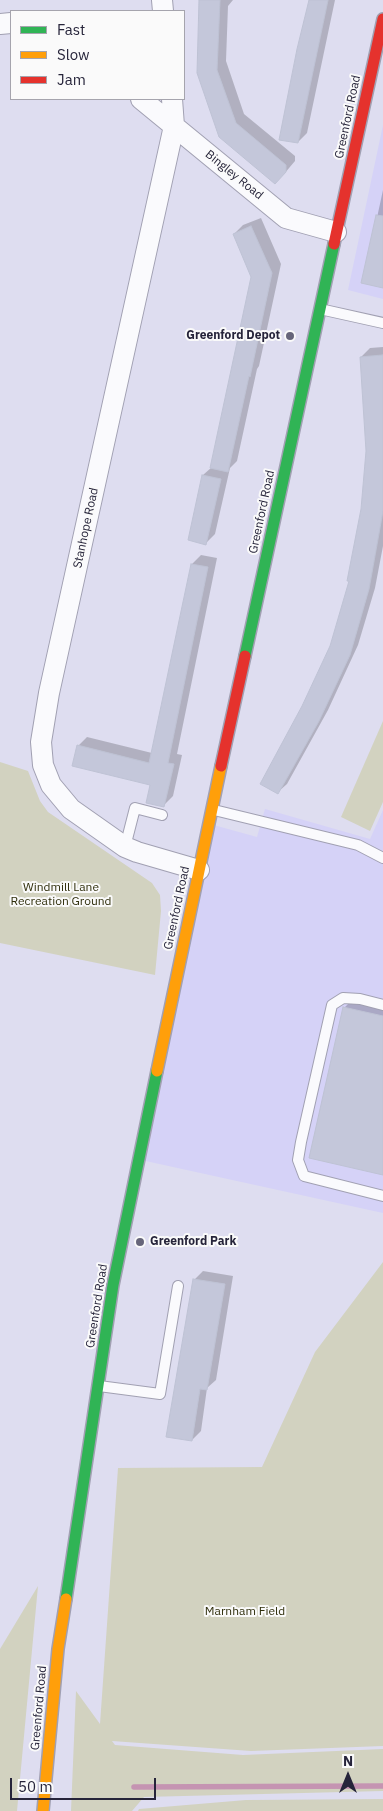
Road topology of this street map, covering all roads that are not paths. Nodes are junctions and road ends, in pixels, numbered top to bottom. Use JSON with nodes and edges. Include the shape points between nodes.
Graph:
{"nodes":[{"id":1,"x":383,"y":19,"type":"edge"},
{"id":2,"x":142,"y":100,"type":"edge"},
{"id":3,"x":172,"y":100,"type":"edge"},
{"id":4,"x":174,"y":126,"type":"junction"},
{"id":5,"x":336,"y":232,"type":"junction"},
{"id":6,"x":320,"y":308,"type":"junction"},
{"id":7,"x":383,"y":323,"type":"edge"},
{"id":8,"x":212,"y":810,"type":"junction"},
{"id":9,"x":162,"y":815,"type":"dead end"},
{"id":10,"x":125,"y":847,"type":"junction"},
{"id":11,"x":383,"y":858,"type":"edge"},
{"id":12,"x":199,"y":870,"type":"junction"},
{"id":13,"x":383,"y":1005,"type":"edge"},
{"id":14,"x":383,"y":1196,"type":"edge"},
{"id":15,"x":178,"y":1286,"type":"dead end"},
{"id":16,"x":98,"y":1386,"type":"junction"},
{"id":17,"x":43,"y":1811,"type":"edge"}],
"edges":[{"from":1,"to":5,"type":"main road","name":"Greenford Road"},
{"from":2,"to":4,"type":"street","name":"Bingley Road"},
{"from":3,"to":4,"type":"street","name":"Stanhope Road"},
{"from":4,"to":5,"type":"street","name":"Bingley Road","via":[[286,218]]},
{"from":4,"to":10,"type":"street","name":"Stanhope Road","via":[[49,693],[41,742],[43,765],[52,785],[71,809]]},
{"from":5,"to":6,"type":"main road","name":"Greenford Road"},
{"from":6,"to":7,"type":"lane"},
{"from":6,"to":8,"type":"main road","name":"Greenford Road"},
{"from":8,"to":11,"type":"lane","via":[[358,845]]},
{"from":8,"to":12,"type":"main road","name":"Greenford Road"},
{"from":9,"to":10,"type":"lane","via":[[135,808]]},
{"from":10,"to":12,"type":"street","name":"Stanhope Road"},
{"from":12,"to":16,"type":"main road","name":"Greenford Road","via":[[113,1285]]},
{"from":13,"to":14,"type":"lane","via":[[343,998],[332,1005],[298,1160],[304,1176]]},
{"from":15,"to":16,"type":"lane","via":[[160,1394]]},
{"from":16,"to":17,"type":"main road","name":"Greenford Road","via":[[58,1649]]}]}
